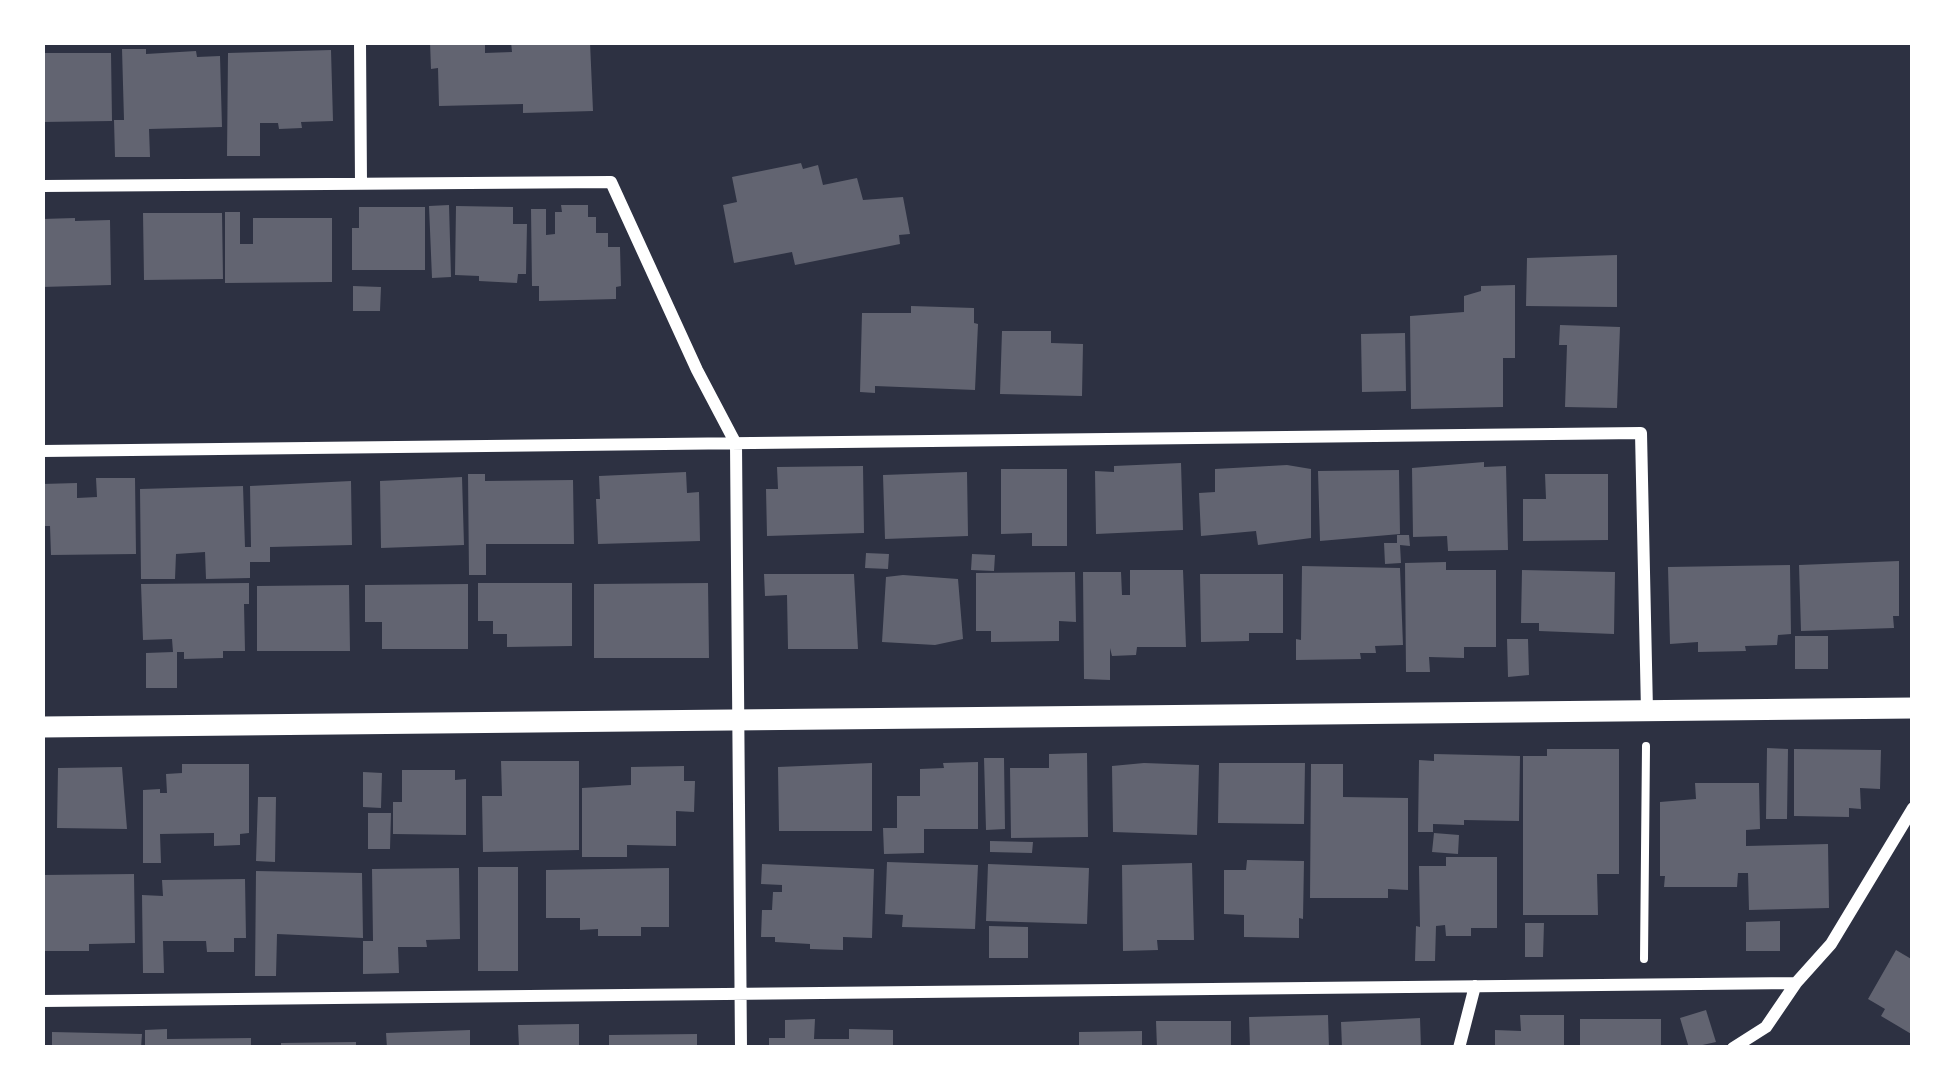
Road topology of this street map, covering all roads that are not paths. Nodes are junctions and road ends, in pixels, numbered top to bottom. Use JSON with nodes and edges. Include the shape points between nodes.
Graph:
{"nodes":[{"id":1,"x":360,"y":42,"type":"edge"},
{"id":2,"x":361,"y":183,"type":"junction"},
{"id":3,"x":42,"y":186,"type":"edge"},
{"id":4,"x":736,"y":444,"type":"junction"},
{"id":5,"x":42,"y":451,"type":"edge"},
{"id":6,"x":1913,"y":708,"type":"edge"},
{"id":7,"x":1647,"y":711,"type":"junction"},
{"id":8,"x":738,"y":720,"type":"junction"},
{"id":9,"x":42,"y":727,"type":"edge"},
{"id":10,"x":1913,"y":808,"type":"edge"},
{"id":11,"x":1796,"y":983,"type":"junction"},
{"id":12,"x":1475,"y":986,"type":"junction"},
{"id":13,"x":741,"y":994,"type":"junction"},
{"id":14,"x":42,"y":1001,"type":"edge"},
{"id":15,"x":741,"y":1048,"type":"edge"},
{"id":16,"x":1460,"y":1048,"type":"edge"},
{"id":17,"x":1733,"y":1048,"type":"edge"}],
"edges":[{"from":1,"to":2,"type":"street"},
{"from":2,"to":3,"type":"street"},
{"from":2,"to":4,"type":"street","via":[[611,182]]},
{"from":4,"to":5,"type":"street"},
{"from":4,"to":7,"type":"street","via":[[1641,434]]},
{"from":4,"to":8,"type":"street"},
{"from":6,"to":7,"type":"street"},
{"from":7,"to":8,"type":"street"},
{"from":8,"to":9,"type":"street"},
{"from":8,"to":13,"type":"street"},
{"from":10,"to":11,"type":"street","via":[[1832,944]]},
{"from":11,"to":12,"type":"street"},
{"from":11,"to":17,"type":"street","via":[[1766,1027]]},
{"from":12,"to":13,"type":"street"},
{"from":12,"to":16,"type":"street"},
{"from":13,"to":14,"type":"street"},
{"from":13,"to":15,"type":"street"}]}
